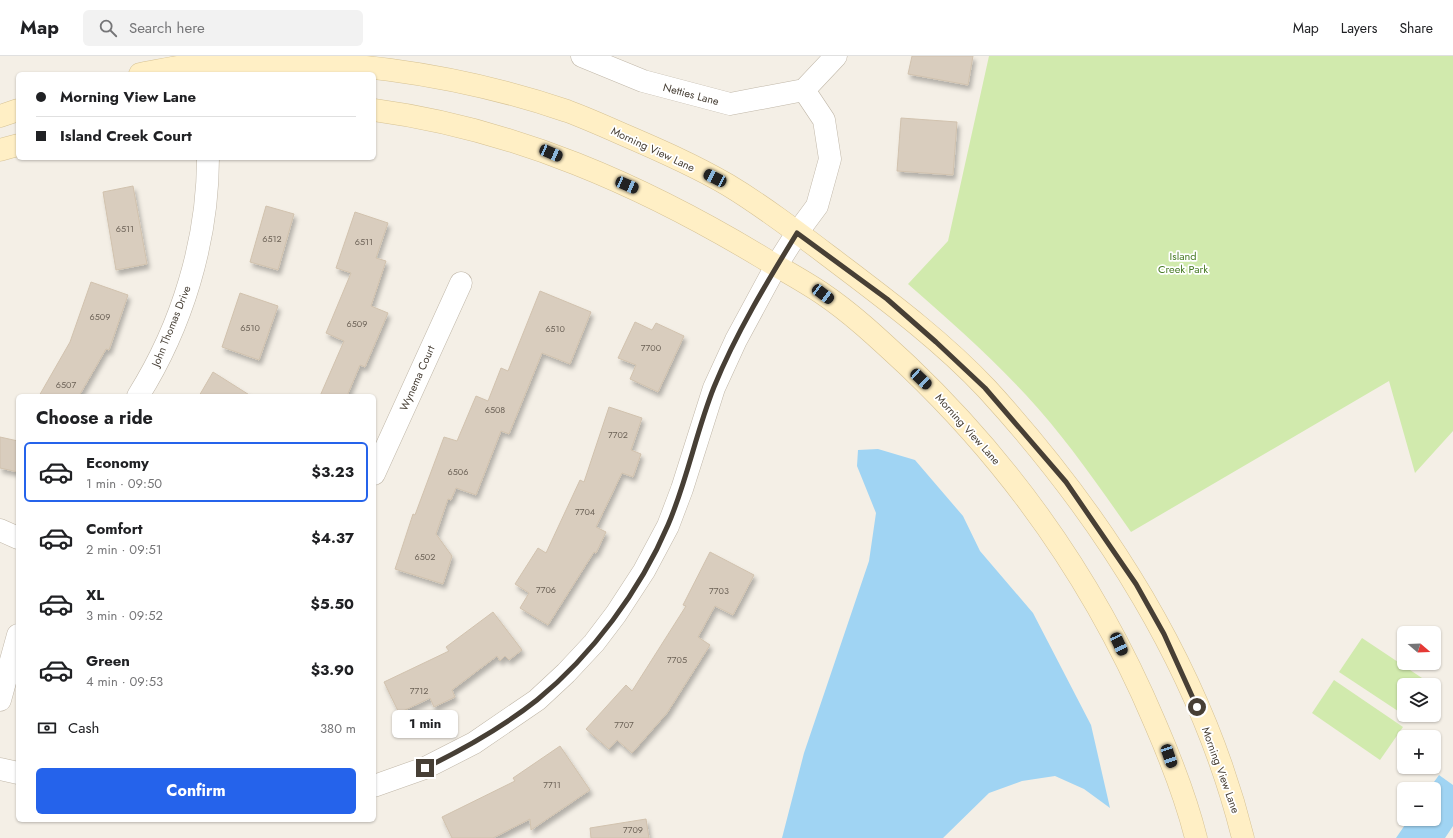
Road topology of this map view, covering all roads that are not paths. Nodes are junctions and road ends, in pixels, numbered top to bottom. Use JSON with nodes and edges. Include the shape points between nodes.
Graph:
{"nodes":[{"id":1,"x":582,"y":56,"type":"edge"},
{"id":2,"x":836,"y":56,"type":"edge"},
{"id":3,"x":205,"y":64,"type":"edge"},
{"id":4,"x":153,"y":72,"type":"edge"},
{"id":5,"x":804,"y":90,"type":"junction"},
{"id":6,"x":376,"y":110,"type":"edge"},
{"id":7,"x":16,"y":111,"type":"edge"},
{"id":8,"x":0,"y":116,"type":"edge"},
{"id":9,"x":16,"y":145,"type":"edge"},
{"id":10,"x":0,"y":150,"type":"edge"},
{"id":11,"x":208,"y":160,"type":"edge"},
{"id":12,"x":797,"y":233,"type":"junction"},
{"id":13,"x":776,"y":266,"type":"junction"},
{"id":14,"x":461,"y":283,"type":"dead end"},
{"id":15,"x":139,"y":394,"type":"edge"},
{"id":16,"x":376,"y":470,"type":"edge"},
{"id":17,"x":0,"y":530,"type":"edge"},
{"id":18,"x":16,"y":537,"type":"edge"},
{"id":19,"x":16,"y":641,"type":"edge"},
{"id":20,"x":0,"y":700,"type":"edge"},
{"id":21,"x":0,"y":769,"type":"edge"},
{"id":22,"x":16,"y":773,"type":"edge"},
{"id":23,"x":376,"y":785,"type":"edge"},
{"id":24,"x":1196,"y":838,"type":"edge"},
{"id":25,"x":1243,"y":838,"type":"edge"}],
"edges":[{"from":1,"to":5,"type":"street","name":"Netties Lane","via":[[643,81],[730,104]]},
{"from":2,"to":5,"type":"street"},
{"from":3,"to":4,"type":"street","name":"Morning View Lane"},
{"from":3,"to":12,"type":"street","name":"Morning View Lane","via":[[272,61],[352,63],[428,74],[501,91],[571,112],[660,150],[728,185]]},
{"from":5,"to":12,"type":"street","via":[[824,120],[830,159],[817,206]]},
{"from":6,"to":13,"type":"street","name":"Morning View Lane","via":[[407,114],[482,131],[551,153],[709,225]]},
{"from":7,"to":8,"type":"street"},
{"from":9,"to":10,"type":"street"},
{"from":11,"to":15,"type":"street","name":"John Thomas Drive","via":[[208,188],[199,243],[186,294],[154,370]]},
{"from":12,"to":13,"type":"street"},
{"from":12,"to":25,"type":"street","name":"Morning View Lane","via":[[887,299],[936,342],[985,388],[1066,482],[1136,584],[1164,634],[1214,746]]},
{"from":13,"to":23,"type":"street","via":[[736,340],[714,388],[668,526],[644,572],[616,614],[566,673],[537,700],[474,743],[425,768]]},
{"from":13,"to":24,"type":"street","name":"Morning View Lane","via":[[823,294],[892,351],[941,397],[982,442],[1022,492],[1092,594],[1119,644],[1169,756]]},
{"from":14,"to":16,"type":"street","name":"Wynema Court"},
{"from":17,"to":18,"type":"street"},
{"from":19,"to":20,"type":"street"},
{"from":21,"to":22,"type":"street"}]}
